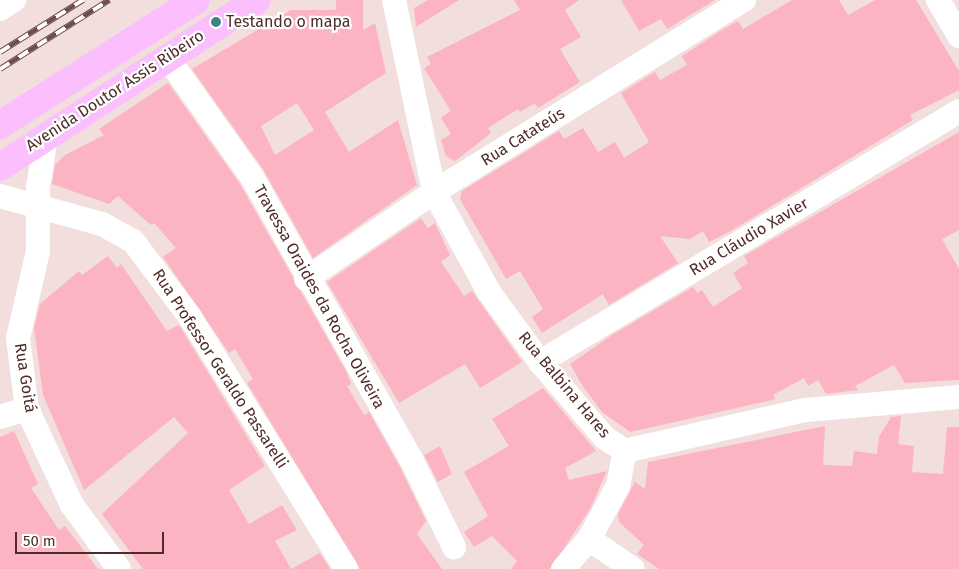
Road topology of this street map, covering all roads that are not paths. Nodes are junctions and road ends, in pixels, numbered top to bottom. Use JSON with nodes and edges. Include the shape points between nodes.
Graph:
{"nodes":[{"id":1,"x":14,"y":0,"type":"edge"},
{"id":2,"x":196,"y":0,"type":"edge"},
{"id":3,"x":257,"y":0,"type":"edge"},
{"id":4,"x":394,"y":0,"type":"edge"},
{"id":5,"x":744,"y":0,"type":"edge"},
{"id":6,"x":938,"y":0,"type":"edge"},
{"id":7,"x":0,"y":9,"type":"edge"},
{"id":8,"x":959,"y":36,"type":"edge"},
{"id":9,"x":167,"y":56,"type":"junction"},
{"id":10,"x":959,"y":111,"type":"edge"},
{"id":11,"x":0,"y":125,"type":"edge"},
{"id":12,"x":46,"y":136,"type":"junction"},
{"id":13,"x":0,"y":167,"type":"edge"},
{"id":14,"x":434,"y":192,"type":"junction"},
{"id":15,"x":0,"y":196,"type":"edge"},
{"id":16,"x":37,"y":209,"type":"junction"},
{"id":17,"x":306,"y":279,"type":"junction"},
{"id":18,"x":540,"y":362,"type":"junction"},
{"id":19,"x":959,"y":397,"type":"edge"},
{"id":20,"x":27,"y":409,"type":"junction"},
{"id":21,"x":0,"y":417,"type":"edge"},
{"id":22,"x":626,"y":451,"type":"junction"},
{"id":23,"x":589,"y":539,"type":"junction"},
{"id":24,"x":454,"y":547,"type":"dead end"},
{"id":25,"x":119,"y":569,"type":"edge"},
{"id":26,"x":346,"y":569,"type":"edge"},
{"id":27,"x":563,"y":569,"type":"edge"},
{"id":28,"x":633,"y":569,"type":"edge"}],
"edges":[{"from":1,"to":7,"type":"street"},
{"from":2,"to":11,"type":"main road","name":"Avenida Doutor Assis Ribeiro"},
{"from":3,"to":9,"type":"main road","name":"Avenida Doutor Assis Ribeiro"},
{"from":4,"to":14,"type":"street","name":"Rua Balbina Hares"},
{"from":5,"to":14,"type":"street","name":"Rua Catateús"},
{"from":6,"to":8,"type":"street"},
{"from":9,"to":12,"type":"main road","name":"Avenida Doutor Assis Ribeiro"},
{"from":9,"to":17,"type":"street","name":"Travessa Oraides da Rocha Oliveira","via":[[252,177]]},
{"from":10,"to":18,"type":"street","name":"Rua Cláudio Xavier"},
{"from":12,"to":13,"type":"main road","name":"Avenida Doutor Assis Ribeiro"},
{"from":12,"to":16,"type":"street","name":"Rua Goitá"},
{"from":14,"to":17,"type":"street","name":"Rua Catateús"},
{"from":14,"to":18,"type":"street","name":"Rua Balbina Hares","via":[[489,292]]},
{"from":15,"to":16,"type":"street","name":"Rua Professor Geraldo Passarelli"},
{"from":16,"to":20,"type":"street","name":"Rua Goitá","via":[[38,251],[18,338]]},
{"from":16,"to":26,"type":"street","name":"Rua Professor Geraldo Passarelli","via":[[102,224],[133,241],[152,262]]},
{"from":17,"to":24,"type":"street","name":"Travessa Oraides da Rocha Oliveira","via":[[412,461]]},
{"from":18,"to":22,"type":"street","name":"Rua Balbina Hares","via":[[605,438]]},
{"from":19,"to":22,"type":"street","name":"Rua Balbina Hares","via":[[806,410]]},
{"from":20,"to":21,"type":"street"},
{"from":20,"to":25,"type":"street","name":"Rua Goitá","via":[[72,505]]},
{"from":22,"to":23,"type":"street","via":[[623,475]]},
{"from":23,"to":27,"type":"street"},
{"from":23,"to":28,"type":"street"}]}
